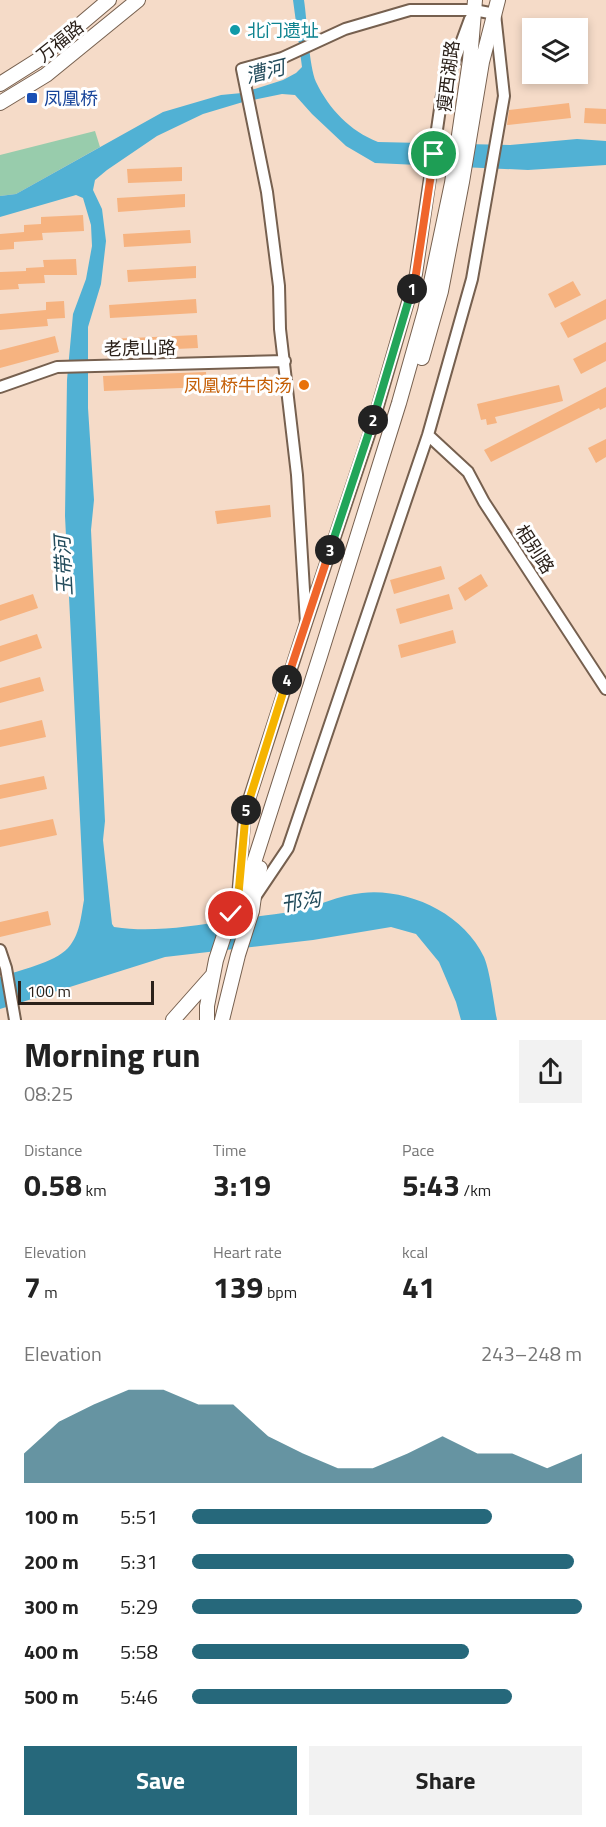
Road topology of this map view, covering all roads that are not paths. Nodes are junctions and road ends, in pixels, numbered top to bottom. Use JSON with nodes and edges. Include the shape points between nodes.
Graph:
{"nodes":[{"id":1,"x":109,"y":0,"type":"edge"},
{"id":2,"x":138,"y":0,"type":"edge"},
{"id":3,"x":475,"y":5,"type":"edge"},
{"id":4,"x":497,"y":7,"type":"edge"},
{"id":5,"x":0,"y":84,"type":"edge"},
{"id":6,"x":0,"y":103,"type":"edge"},
{"id":7,"x":465,"y":133,"type":"junction"},
{"id":8,"x":457,"y":183,"type":"junction"},
{"id":9,"x":285,"y":361,"type":"junction"},
{"id":10,"x":0,"y":387,"type":"edge"},
{"id":11,"x":429,"y":435,"type":"junction"},
{"id":12,"x":306,"y":623,"type":"junction"},
{"id":13,"x":606,"y":689,"type":"edge"},
{"id":14,"x":238,"y":899,"type":"junction"},
{"id":15,"x":253,"y":904,"type":"junction"},
{"id":16,"x":0,"y":950,"type":"edge"},
{"id":17,"x":213,"y":975,"type":"junction"},
{"id":18,"x":13,"y":1016,"type":"edge"},
{"id":19,"x":173,"y":1020,"type":"edge"},
{"id":20,"x":207,"y":1020,"type":"edge"},
{"id":21,"x":222,"y":1020,"type":"edge"}],
"edges":[{"from":1,"to":5,"type":"main road","name":"万福路","via":[[38,60]]},
{"from":2,"to":6,"type":"main road","name":"万福路","via":[[46,75]]},
{"from":3,"to":4,"type":"street"},
{"from":3,"to":7,"type":"main road","name":"瘦西湖路"},
{"from":3,"to":9,"type":"street","via":[[410,10],[345,29],[282,58],[242,69],[267,192]]},
{"from":3,"to":12,"type":"street","via":[[442,95],[416,274],[373,423]]},
{"from":4,"to":7,"type":"main road","name":"瘦西湖路"},
{"from":4,"to":11,"type":"street","via":[[504,96],[472,279]]},
{"from":7,"to":8,"type":"main road","name":"瘦西湖路"},
{"from":8,"to":14,"type":"main road","name":"瘦西湖路","via":[[399,403],[249,878]]},
{"from":8,"to":15,"type":"main road","name":"瘦西湖路","via":[[441,291]]},
{"from":9,"to":10,"type":"street","name":"老虎山路","via":[[65,366]]},
{"from":9,"to":12,"type":"street"},
{"from":11,"to":13,"type":"street","name":"相别路","via":[[468,472]]},
{"from":11,"to":15,"type":"street","via":[[288,848]]},
{"from":12,"to":14,"type":"street","via":[[245,813]]},
{"from":14,"to":17,"type":"main road","name":"瘦西湖路"},
{"from":15,"to":21,"type":"main road","name":"瘦西湖路"},
{"from":16,"to":18,"type":"street"},
{"from":17,"to":19,"type":"main road"},
{"from":17,"to":20,"type":"main road","name":"瘦西湖路"}]}
